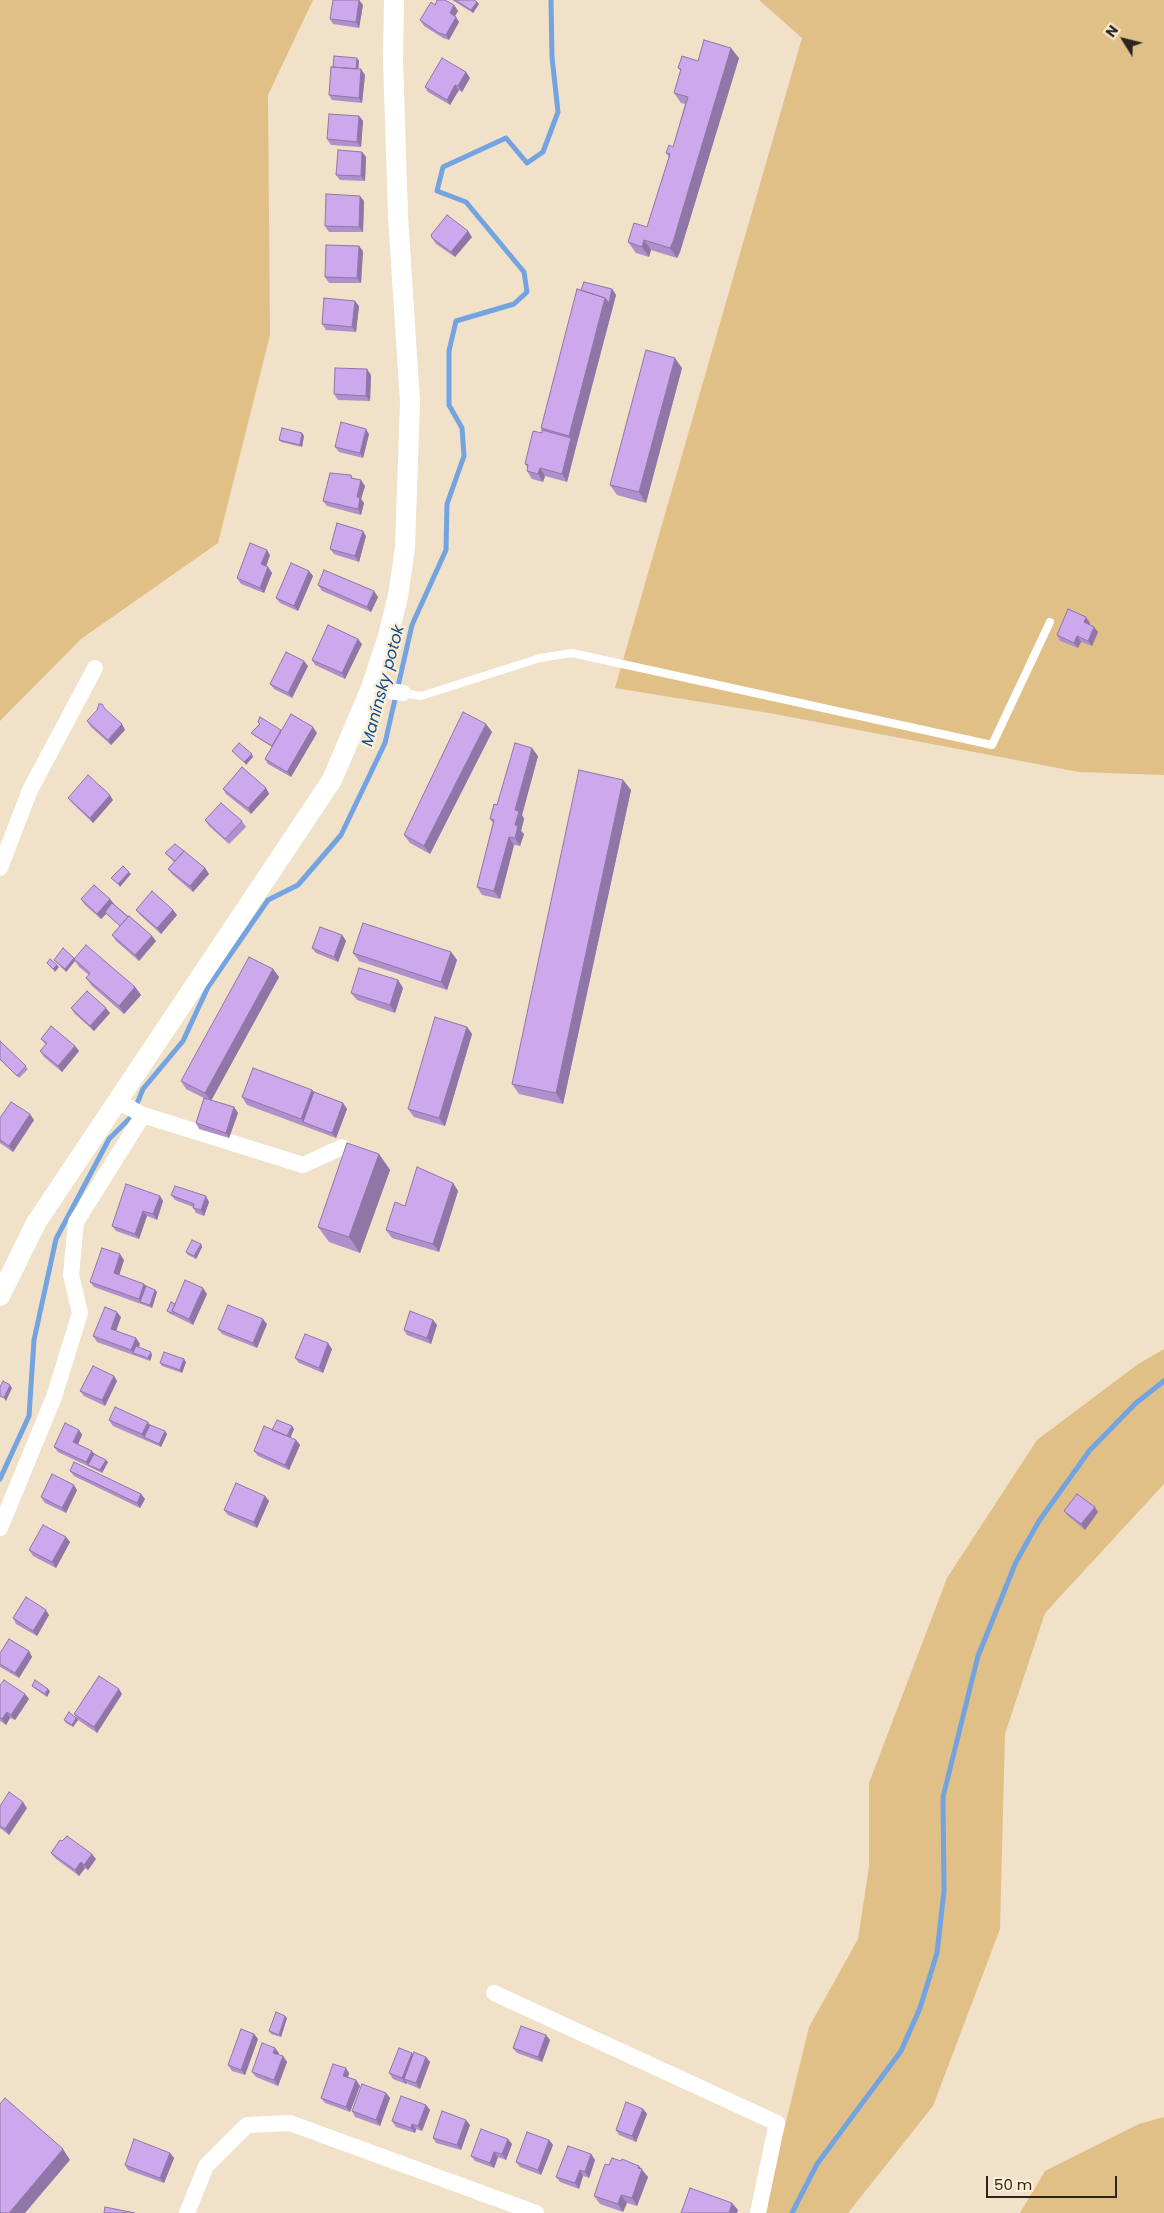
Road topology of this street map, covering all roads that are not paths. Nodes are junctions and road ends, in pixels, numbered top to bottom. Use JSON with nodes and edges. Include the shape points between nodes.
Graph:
{"nodes":[{"id":1,"x":394,"y":0,"type":"edge"},
{"id":2,"x":1050,"y":622,"type":"dead end"},
{"id":3,"x":94,"y":668,"type":"dead end"},
{"id":4,"x":371,"y":688,"type":"junction"},
{"id":5,"x":397,"y":692,"type":"joint"},
{"id":6,"x":0,"y":868,"type":"edge"},
{"id":7,"x":117,"y":1101,"type":"junction"},
{"id":8,"x":143,"y":1115,"type":"junction"},
{"id":9,"x":342,"y":1147,"type":"dead end"},
{"id":10,"x":0,"y":1296,"type":"edge"},
{"id":11,"x":0,"y":1528,"type":"edge"},
{"id":12,"x":494,"y":1994,"type":"dead end"},
{"id":13,"x":187,"y":2213,"type":"edge"},
{"id":14,"x":536,"y":2213,"type":"edge"},
{"id":15,"x":758,"y":2213,"type":"edge"}],
"edges":[{"from":1,"to":4,"type":"street","via":[[392,60],[397,187],[410,402],[408,476],[405,548],[398,596]]},
{"from":2,"to":5,"type":"lane","via":[[992,745],[572,653],[540,658],[421,696]]},
{"from":3,"to":6,"type":"street","via":[[30,790]]},
{"from":4,"to":5,"type":"street"},
{"from":4,"to":7,"type":"street","via":[[332,780]]},
{"from":7,"to":8,"type":"street"},
{"from":7,"to":10,"type":"street","via":[[36,1223]]},
{"from":8,"to":9,"type":"street","via":[[303,1165]]},
{"from":8,"to":11,"type":"street","via":[[76,1222],[71,1275],[80,1313],[54,1397]]},
{"from":12,"to":15,"type":"street","via":[[777,2123]]},
{"from":13,"to":14,"type":"street","via":[[206,2166],[247,2125],[290,2123]]}]}
